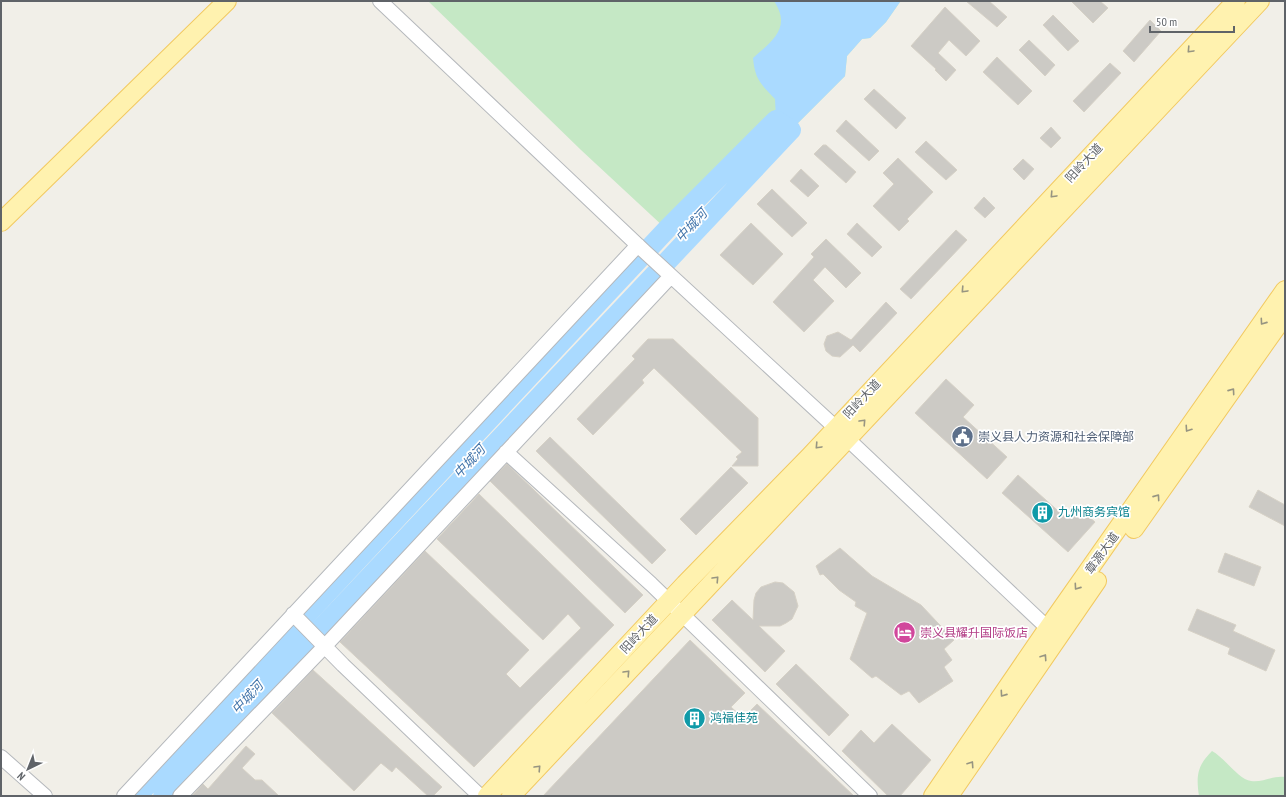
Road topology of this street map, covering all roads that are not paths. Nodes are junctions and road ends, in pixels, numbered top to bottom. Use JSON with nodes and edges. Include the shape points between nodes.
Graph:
{"nodes":[{"id":1,"x":227,"y":1,"type":"edge"},
{"id":2,"x":380,"y":1,"type":"edge"},
{"id":3,"x":1236,"y":1,"type":"edge"},
{"id":4,"x":1260,"y":1,"type":"edge"},
{"id":5,"x":1,"y":222,"type":"edge"},
{"id":6,"x":641,"y":248,"type":"junction"},
{"id":7,"x":668,"y":273,"type":"junction"},
{"id":8,"x":1285,"y":290,"type":"edge"},
{"id":9,"x":1285,"y":315,"type":"edge"},
{"id":10,"x":841,"y":433,"type":"junction"},
{"id":11,"x":506,"y":452,"type":"junction"},
{"id":12,"x":669,"y":602,"type":"junction"},
{"id":13,"x":683,"y":615,"type":"junction"},
{"id":14,"x":296,"y":617,"type":"junction"},
{"id":15,"x":1052,"y":633,"type":"junction"},
{"id":16,"x":321,"y":641,"type":"junction"},
{"id":17,"x":1,"y":757,"type":"edge"},
{"id":18,"x":45,"y":796,"type":"edge"},
{"id":19,"x":124,"y":796,"type":"edge"},
{"id":20,"x":180,"y":796,"type":"edge"},
{"id":21,"x":480,"y":796,"type":"edge"},
{"id":22,"x":487,"y":796,"type":"edge"},
{"id":23,"x":511,"y":796,"type":"edge"},
{"id":24,"x":870,"y":796,"type":"edge"},
{"id":25,"x":933,"y":796,"type":"edge"},
{"id":26,"x":949,"y":796,"type":"edge"}],
"edges":[{"from":1,"to":5,"type":"main road"},
{"from":2,"to":6,"type":"street"},
{"from":3,"to":10,"type":"main road","name":"阳岭大道","one_way":true},
{"from":10,"to":4,"type":"main road","name":"阳岭大道","one_way":true},
{"from":6,"to":7,"type":"street"},
{"from":6,"to":14,"type":"street"},
{"from":7,"to":10,"type":"street"},
{"from":7,"to":11,"type":"street"},
{"from":8,"to":15,"type":"main road","name":"章源大道","one_way":true},
{"from":15,"to":9,"type":"main road","name":"章源大道","one_way":true},
{"from":10,"to":12,"type":"main road","name":"阳岭大道","one_way":true},
{"from":13,"to":10,"type":"main road","name":"阳岭大道","one_way":true},
{"from":10,"to":15,"type":"street"},
{"from":11,"to":12,"type":"street"},
{"from":11,"to":16,"type":"street"},
{"from":12,"to":13,"type":"street"},
{"from":12,"to":22,"type":"main road","name":"阳岭大道"},
{"from":23,"to":13,"type":"main road","name":"阳岭大道","one_way":true},
{"from":13,"to":24,"type":"street"},
{"from":14,"to":16,"type":"street"},
{"from":14,"to":19,"type":"street"},
{"from":15,"to":25,"type":"main road","name":"章源大道","one_way":true},
{"from":26,"to":15,"type":"main road","name":"章源大道","one_way":true},
{"from":16,"to":20,"type":"street"},
{"from":16,"to":21,"type":"street"},
{"from":17,"to":18,"type":"street"}]}
